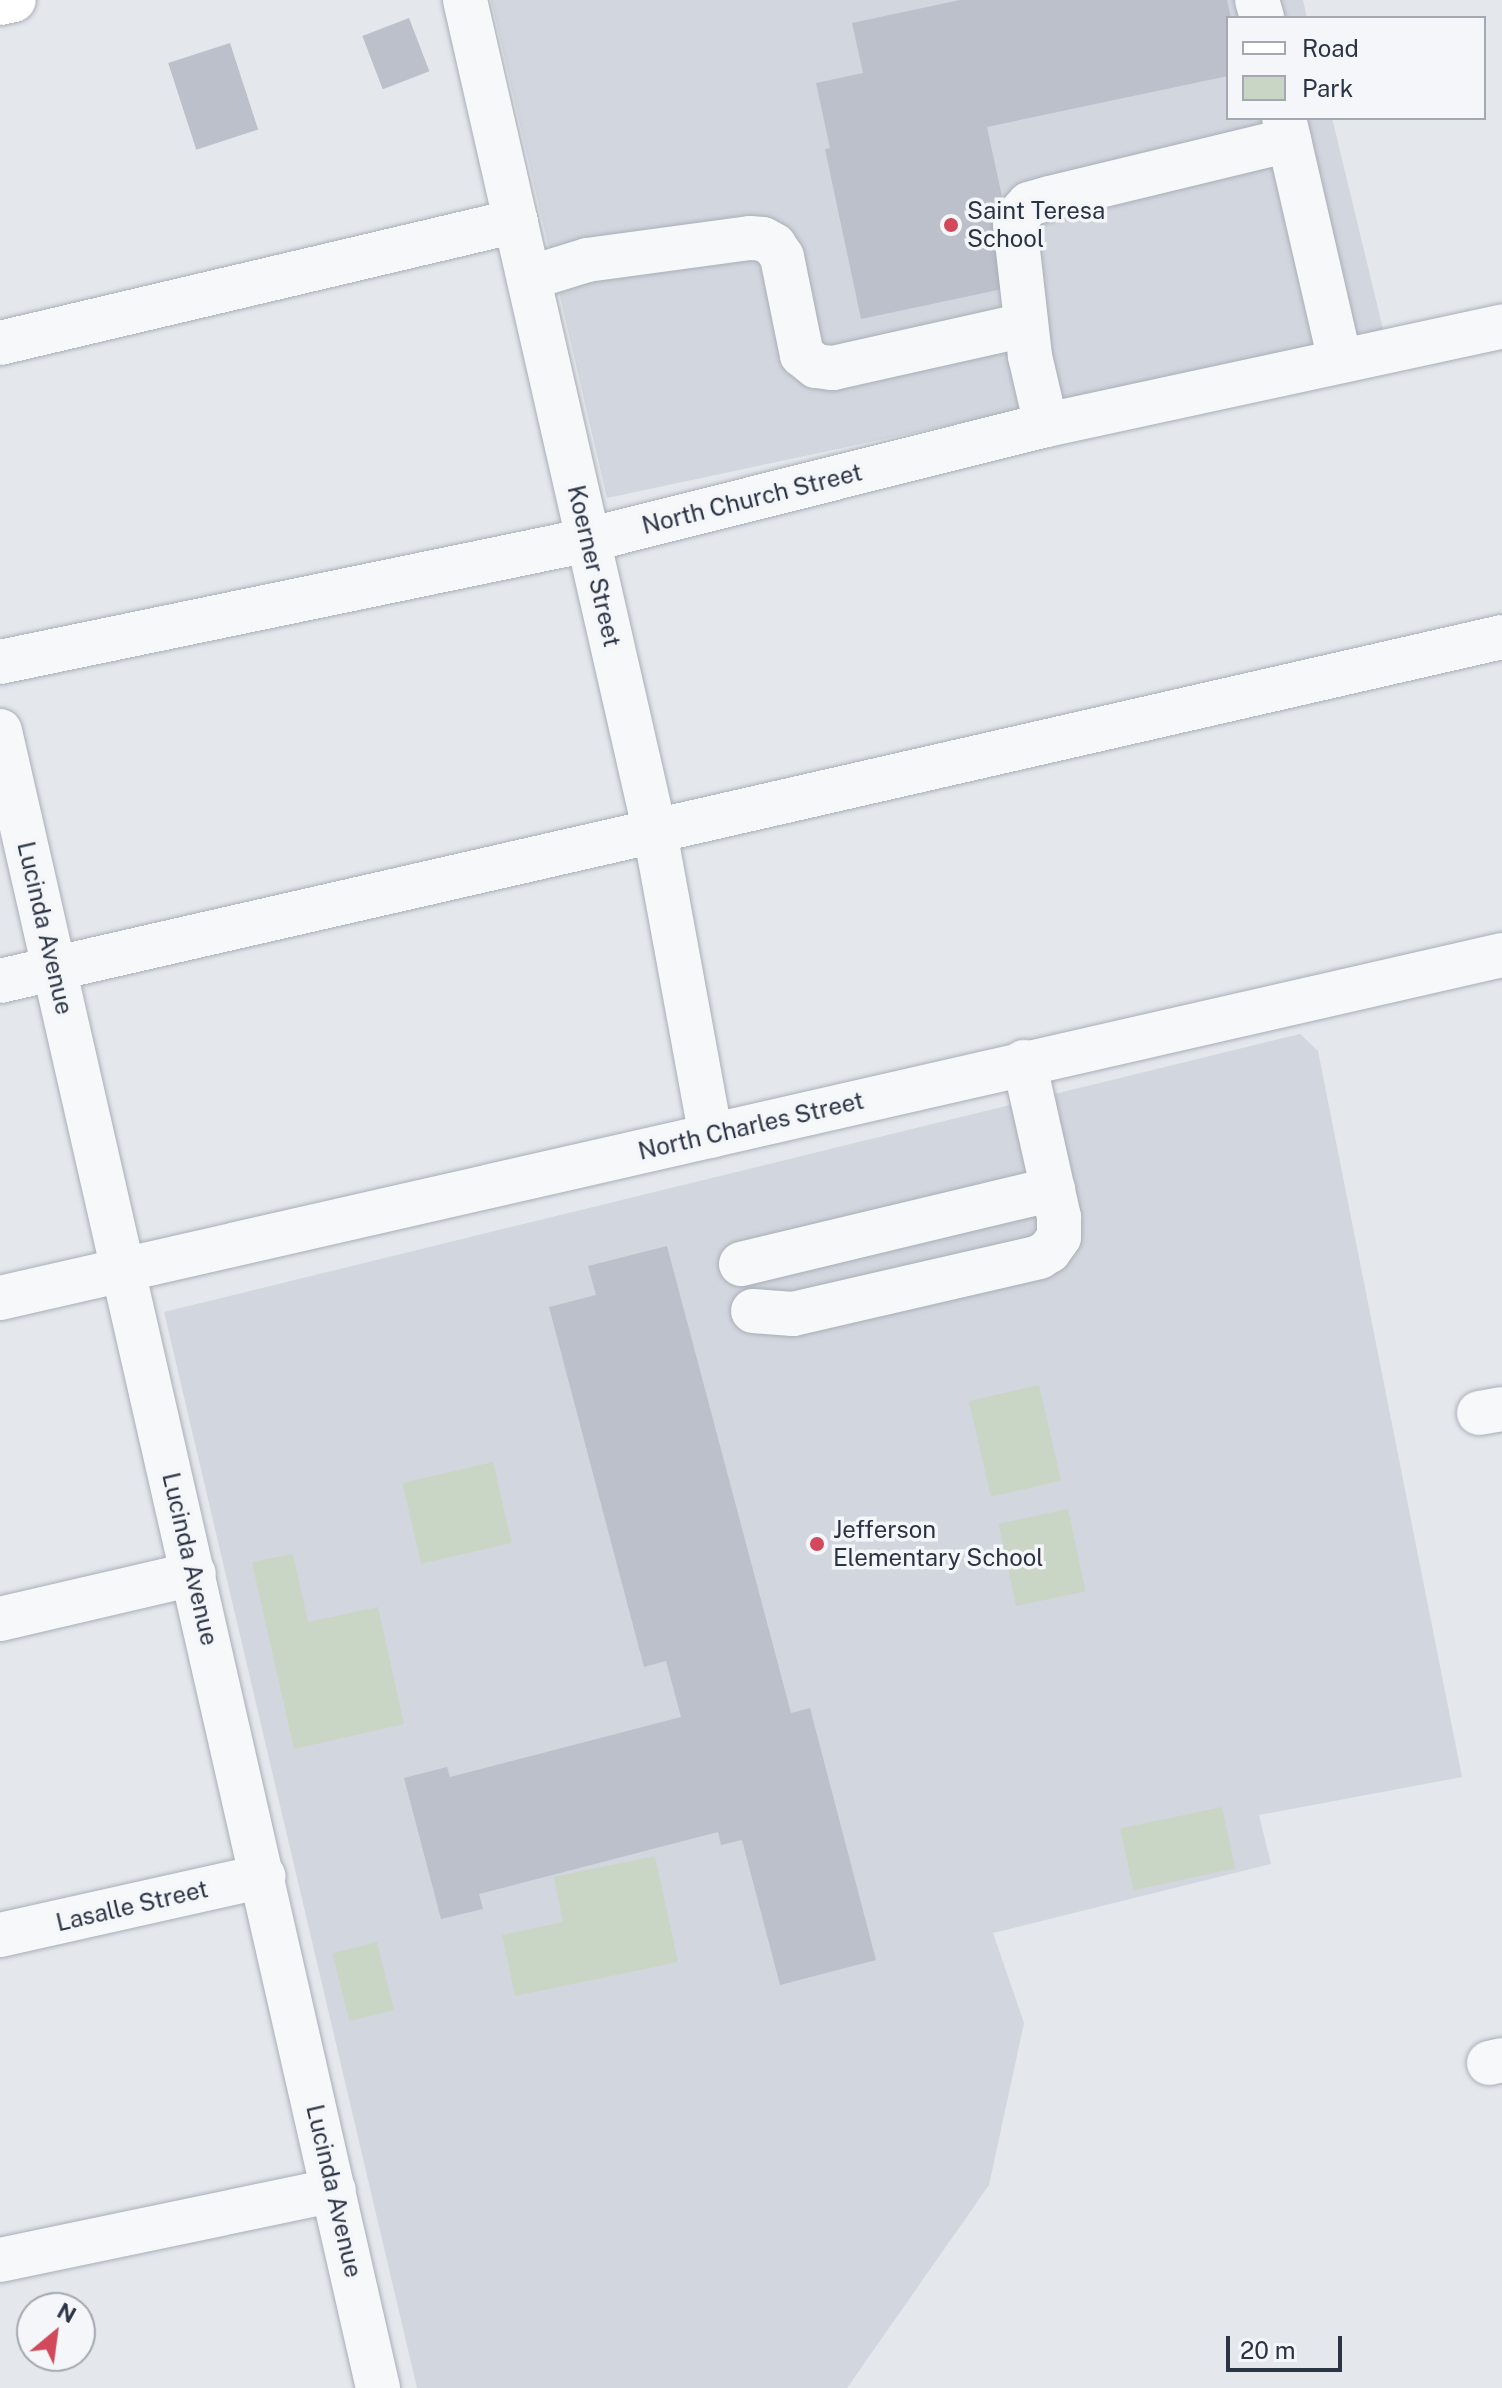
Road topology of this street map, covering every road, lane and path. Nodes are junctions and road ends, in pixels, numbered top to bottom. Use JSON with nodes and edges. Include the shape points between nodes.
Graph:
{"nodes":[{"id":1,"x":14,"y":0,"type":"edge"},
{"id":2,"x":465,"y":0,"type":"edge"},
{"id":3,"x":0,"y":3,"type":"edge"},
{"id":4,"x":1287,"y":129,"type":"edge"},
{"id":5,"x":516,"y":221,"type":"junction"},
{"id":6,"x":529,"y":278,"type":"junction"},
{"id":7,"x":1026,"y":325,"type":"junction"},
{"id":8,"x":1502,"y":326,"type":"edge"},
{"id":9,"x":0,"y":343,"type":"edge"},
{"id":10,"x":1340,"y":360,"type":"junction"},
{"id":11,"x":1046,"y":425,"type":"junction"},
{"id":12,"x":588,"y":540,"type":"junction"},
{"id":13,"x":1502,"y":637,"type":"edge"},
{"id":14,"x":0,"y":662,"type":"edge"},
{"id":15,"x":0,"y":731,"type":"edge"},
{"id":16,"x":655,"y":832,"type":"junction"},
{"id":17,"x":1502,"y":955,"type":"edge"},
{"id":18,"x":54,"y":968,"type":"junction"},
{"id":19,"x":0,"y":981,"type":"edge"},
{"id":20,"x":1024,"y":1062,"type":"junction"},
{"id":21,"x":711,"y":1136,"type":"junction"},
{"id":22,"x":1053,"y":1189,"type":"junction"},
{"id":23,"x":741,"y":1264,"type":"dead end"},
{"id":24,"x":123,"y":1269,"type":"junction"},
{"id":25,"x":0,"y":1298,"type":"edge"},
{"id":26,"x":753,"y":1311,"type":"dead end"},
{"id":27,"x":194,"y":1574,"type":"junction"},
{"id":28,"x":0,"y":1619,"type":"edge"},
{"id":29,"x":263,"y":1876,"type":"junction"},
{"id":30,"x":0,"y":1935,"type":"edge"},
{"id":31,"x":334,"y":2190,"type":"junction"},
{"id":32,"x":0,"y":2260,"type":"edge"},
{"id":33,"x":378,"y":2388,"type":"edge"}],
"edges":[{"from":1,"to":3,"type":"main road"},
{"from":2,"to":5,"type":"street","name":"Koerner Street"},
{"from":4,"to":7,"type":"street","via":[[1029,204],[1015,224]]},
{"from":4,"to":10,"type":"street"},
{"from":5,"to":6,"type":"street","name":"Koerner Street"},
{"from":5,"to":9,"type":"street"},
{"from":6,"to":7,"type":"street","via":[[587,260],[763,239],[782,257],[802,355],[816,366],[833,368]]},
{"from":6,"to":12,"type":"street","name":"Koerner Street"},
{"from":7,"to":11,"type":"street"},
{"from":8,"to":10,"type":"street","name":"North Church Street"},
{"from":10,"to":11,"type":"street","name":"North Church Street"},
{"from":11,"to":12,"type":"street","name":"North Church Street"},
{"from":12,"to":14,"type":"street","name":"North Church Street"},
{"from":12,"to":16,"type":"street","name":"Koerner Street"},
{"from":13,"to":16,"type":"street"},
{"from":15,"to":18,"type":"street","name":"Lucinda Avenue"},
{"from":16,"to":18,"type":"street"},
{"from":16,"to":21,"type":"street","name":"Koerner Street"},
{"from":17,"to":20,"type":"street","name":"North Charles Street"},
{"from":18,"to":19,"type":"street"},
{"from":18,"to":24,"type":"street","name":"Lucinda Avenue"},
{"from":20,"to":21,"type":"street","name":"North Charles Street"},
{"from":20,"to":22,"type":"street"},
{"from":21,"to":24,"type":"street","name":"North Charles Street"},
{"from":22,"to":23,"type":"street"},
{"from":22,"to":26,"type":"street","via":[[1059,1237],[1039,1257],[793,1314]]},
{"from":24,"to":25,"type":"street","name":"North Charles Street"},
{"from":24,"to":27,"type":"street","name":"Lucinda Avenue"},
{"from":27,"to":28,"type":"street"},
{"from":27,"to":29,"type":"street","name":"Lucinda Avenue"},
{"from":29,"to":30,"type":"street","name":"Lasalle Street"},
{"from":29,"to":31,"type":"street","name":"Lucinda Avenue"},
{"from":31,"to":32,"type":"street"},
{"from":31,"to":33,"type":"street","name":"Lucinda Avenue"}]}
